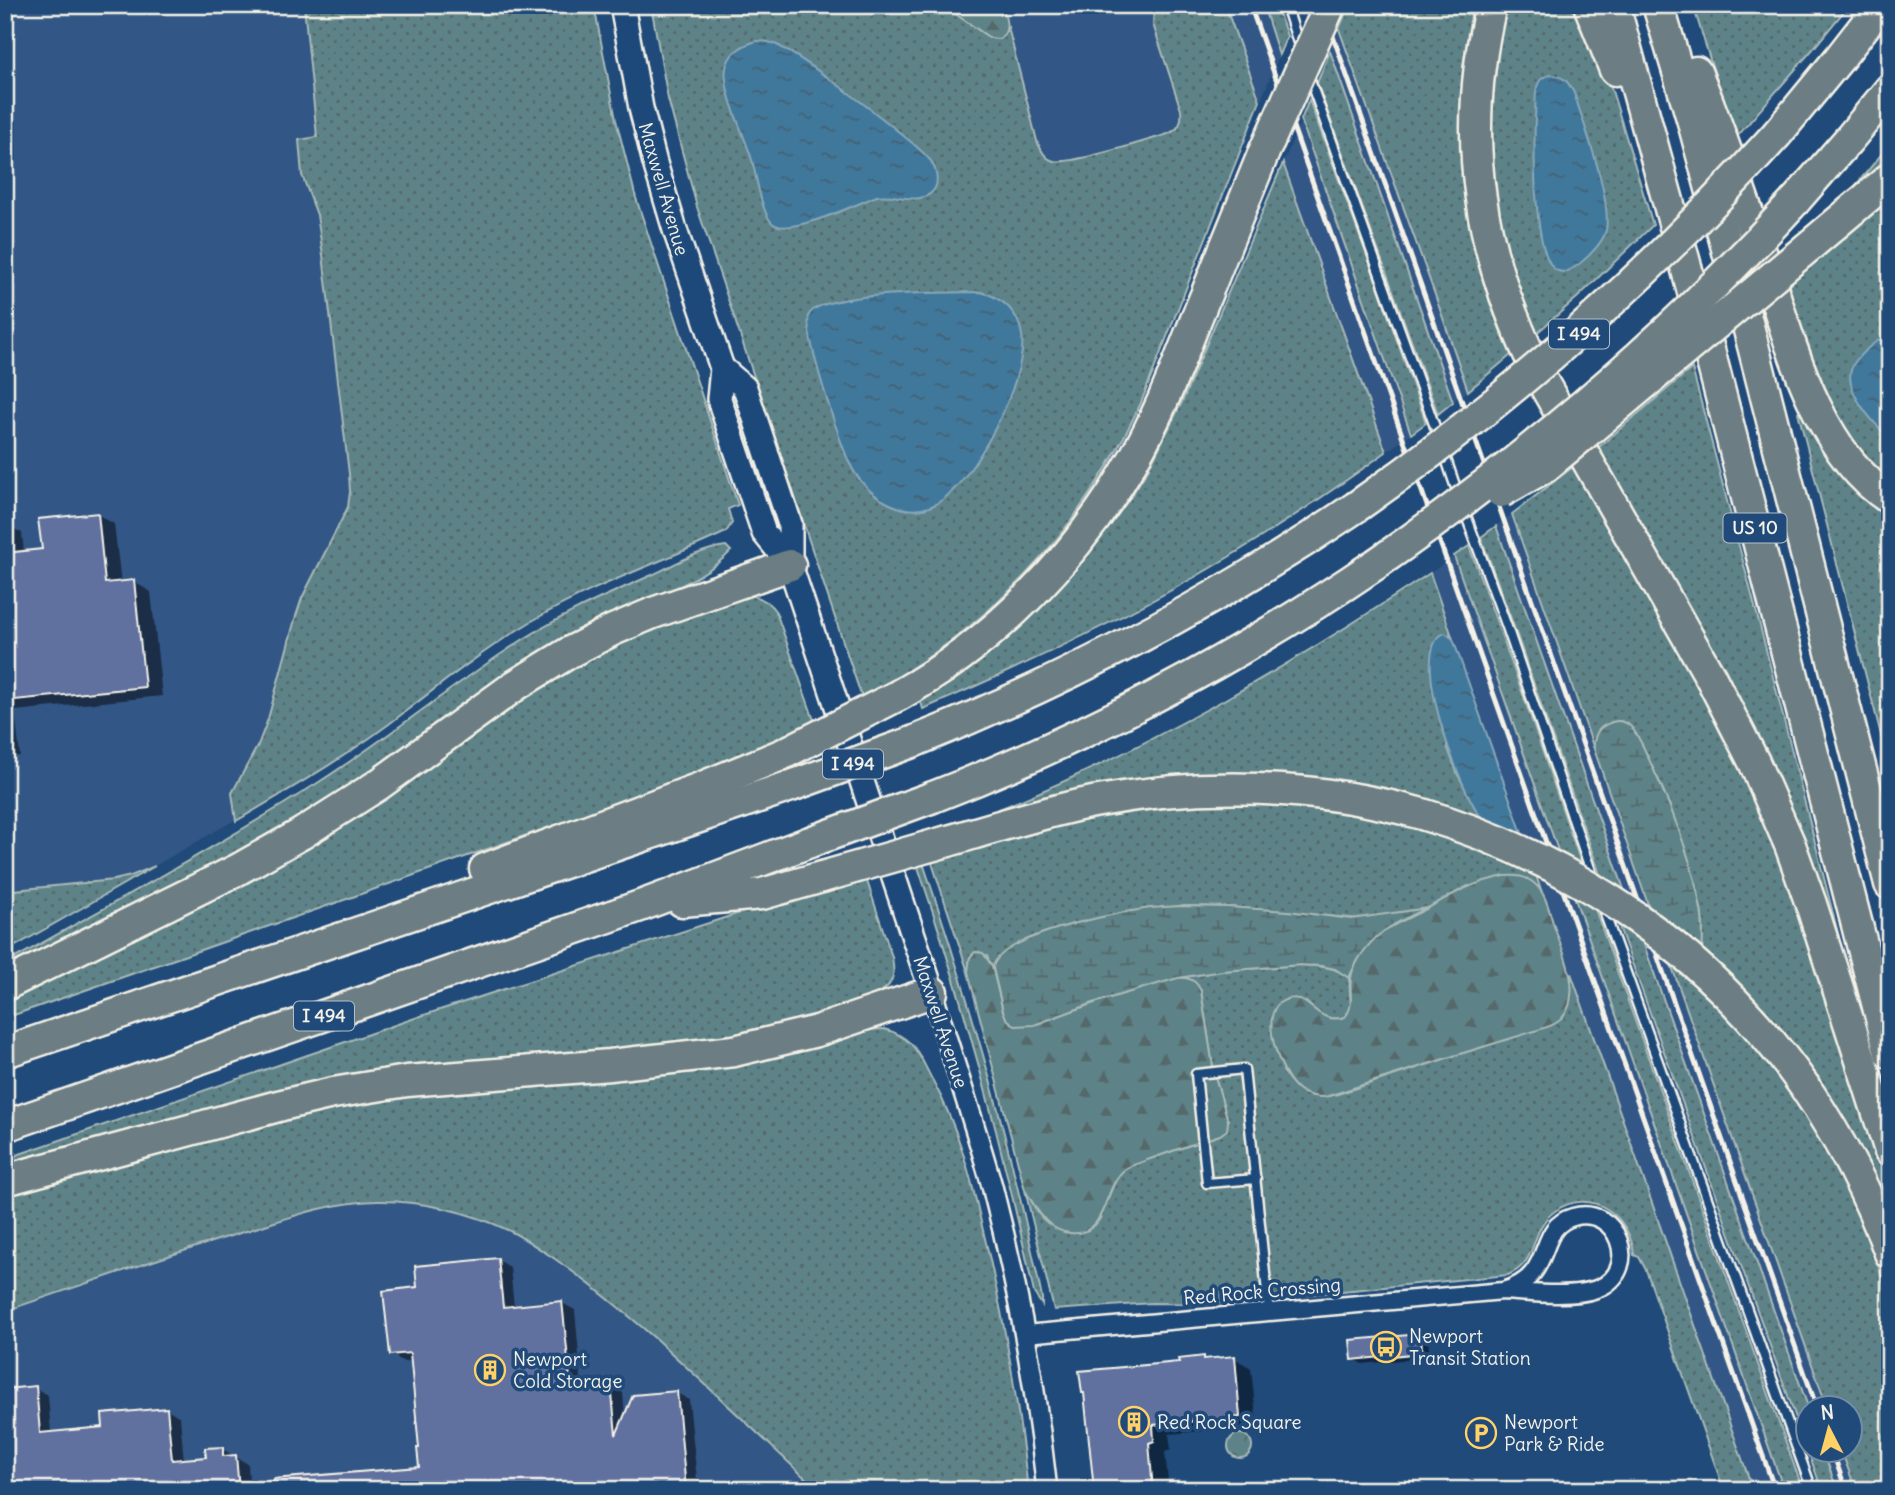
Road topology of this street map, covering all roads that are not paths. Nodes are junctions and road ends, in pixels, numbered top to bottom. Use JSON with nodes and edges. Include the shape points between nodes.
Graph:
{"nodes":[{"id":1,"x":622,"y":5,"type":"edge"},
{"id":2,"x":1286,"y":5,"type":"edge"},
{"id":3,"x":1316,"y":5,"type":"edge"},
{"id":4,"x":1330,"y":5,"type":"edge"},
{"id":5,"x":1491,"y":5,"type":"edge"},
{"id":6,"x":1589,"y":5,"type":"edge"},
{"id":7,"x":1614,"y":5,"type":"edge"},
{"id":8,"x":1658,"y":5,"type":"edge"},
{"id":9,"x":1668,"y":5,"type":"edge"},
{"id":10,"x":1881,"y":5,"type":"edge"},
{"id":11,"x":1890,"y":89,"type":"edge"},
{"id":12,"x":1264,"y":152,"type":"junction"},
{"id":13,"x":1890,"y":178,"type":"edge"},
{"id":14,"x":1669,"y":204,"type":"junction"},
{"id":15,"x":1890,"y":499,"type":"edge"},
{"id":16,"x":1376,"y":564,"type":"junction"},
{"id":17,"x":790,"y":565,"type":"junction"},
{"id":18,"x":1890,"y":884,"type":"edge"},
{"id":19,"x":643,"y":905,"type":"junction"},
{"id":20,"x":226,"y":976,"type":"junction"},
{"id":21,"x":5,"y":985,"type":"edge"},
{"id":22,"x":932,"y":992,"type":"junction"},
{"id":23,"x":5,"y":1052,"type":"edge"},
{"id":24,"x":1890,"y":1053,"type":"edge"},
{"id":25,"x":5,"y":1126,"type":"edge"},
{"id":26,"x":1890,"y":1151,"type":"edge"},
{"id":27,"x":1256,"y":1179,"type":"junction"},
{"id":28,"x":5,"y":1181,"type":"edge"},
{"id":29,"x":1890,"y":1253,"type":"edge"},
{"id":30,"x":1503,"y":1291,"type":"junction"},
{"id":31,"x":1269,"y":1312,"type":"junction"},
{"id":32,"x":1025,"y":1334,"type":"junction"},
{"id":33,"x":1047,"y":1490,"type":"edge"},
{"id":34,"x":1812,"y":1490,"type":"edge"}],
"edges":[{"from":1,"to":17,"type":"main road","name":"Maxwell Avenue","via":[[655,163],[722,368],[719,399],[764,533]]},
{"from":2,"to":34,"type":"lane"},
{"from":3,"to":12,"type":"highway","bridge":true},
{"from":4,"to":12,"type":"highway","bridge":true},
{"from":5,"to":26,"type":"highway","via":[[1479,74],[1476,144],[1485,221],[1505,299],[1541,379],[1754,762],[1811,904]]},
{"from":6,"to":14,"type":"highway"},
{"from":7,"to":14,"type":"highway","number":"US 10"},
{"from":8,"to":18,"type":"highway","number":"US 10","via":[[1748,326]]},
{"from":9,"to":15,"type":"highway","via":[[1717,124],[1815,406],[1845,457]]},
{"from":10,"to":20,"type":"highway","number":"I 494","bridge":true,"via":[[1777,134],[1667,250],[1575,337],[1452,438],[1356,507],[1232,586],[1045,686],[915,741]]},
{"from":11,"to":16,"type":"highway","number":"I 494","bridge":true,"via":[[1795,201],[1705,295],[1613,381],[1482,488]]},
{"from":12,"to":20,"type":"highway","bridge":true,"via":[[1163,400],[1132,460],[1099,513],[1056,568],[1011,614],[953,661],[899,695],[781,755],[486,868]]},
{"from":13,"to":16,"type":"highway","bridge":true,"via":[[1545,467]]},
{"from":14,"to":24,"type":"highway","number":"US 10"},
{"from":16,"to":19,"type":"highway","number":"I 494","bridge":true,"via":[[1292,619],[1160,694],[1050,748],[933,797]]},
{"from":17,"to":21,"type":"highway","via":[[653,613],[570,652],[301,834]]},
{"from":17,"to":22,"type":"main road","name":"Maxwell Avenue"},
{"from":19,"to":25,"type":"highway","number":"I 494"},
{"from":19,"to":29,"type":"highway","bridge":true,"via":[[762,894],[1092,802],[1144,794],[1195,789],[1311,793],[1422,814],[1483,834],[1568,874],[1671,942],[1727,993],[1805,1087],[1849,1160]]},
{"from":20,"to":23,"type":"highway","number":"I 494"},
{"from":22,"to":28,"type":"highway","via":[[817,1031],[734,1051],[425,1079],[332,1093]]},
{"from":22,"to":32,"type":"street","name":"Maxwell Avenue","via":[[987,1171]]},
{"from":27,"to":27,"type":"lane","via":[[1244,1069],[1196,1073],[1207,1183]]},
{"from":27,"to":31,"type":"lane"},
{"from":30,"to":30,"type":"street","name":"Red Rock Crossing","via":[[1551,1294],[1599,1288],[1619,1266],[1620,1242],[1600,1220],[1571,1217],[1552,1233],[1529,1278]]},
{"from":30,"to":31,"type":"street","name":"Red Rock Crossing"},
{"from":31,"to":32,"type":"street","name":"Red Rock Crossing"},
{"from":32,"to":33,"type":"street","name":"Maxwell Avenue"}]}
